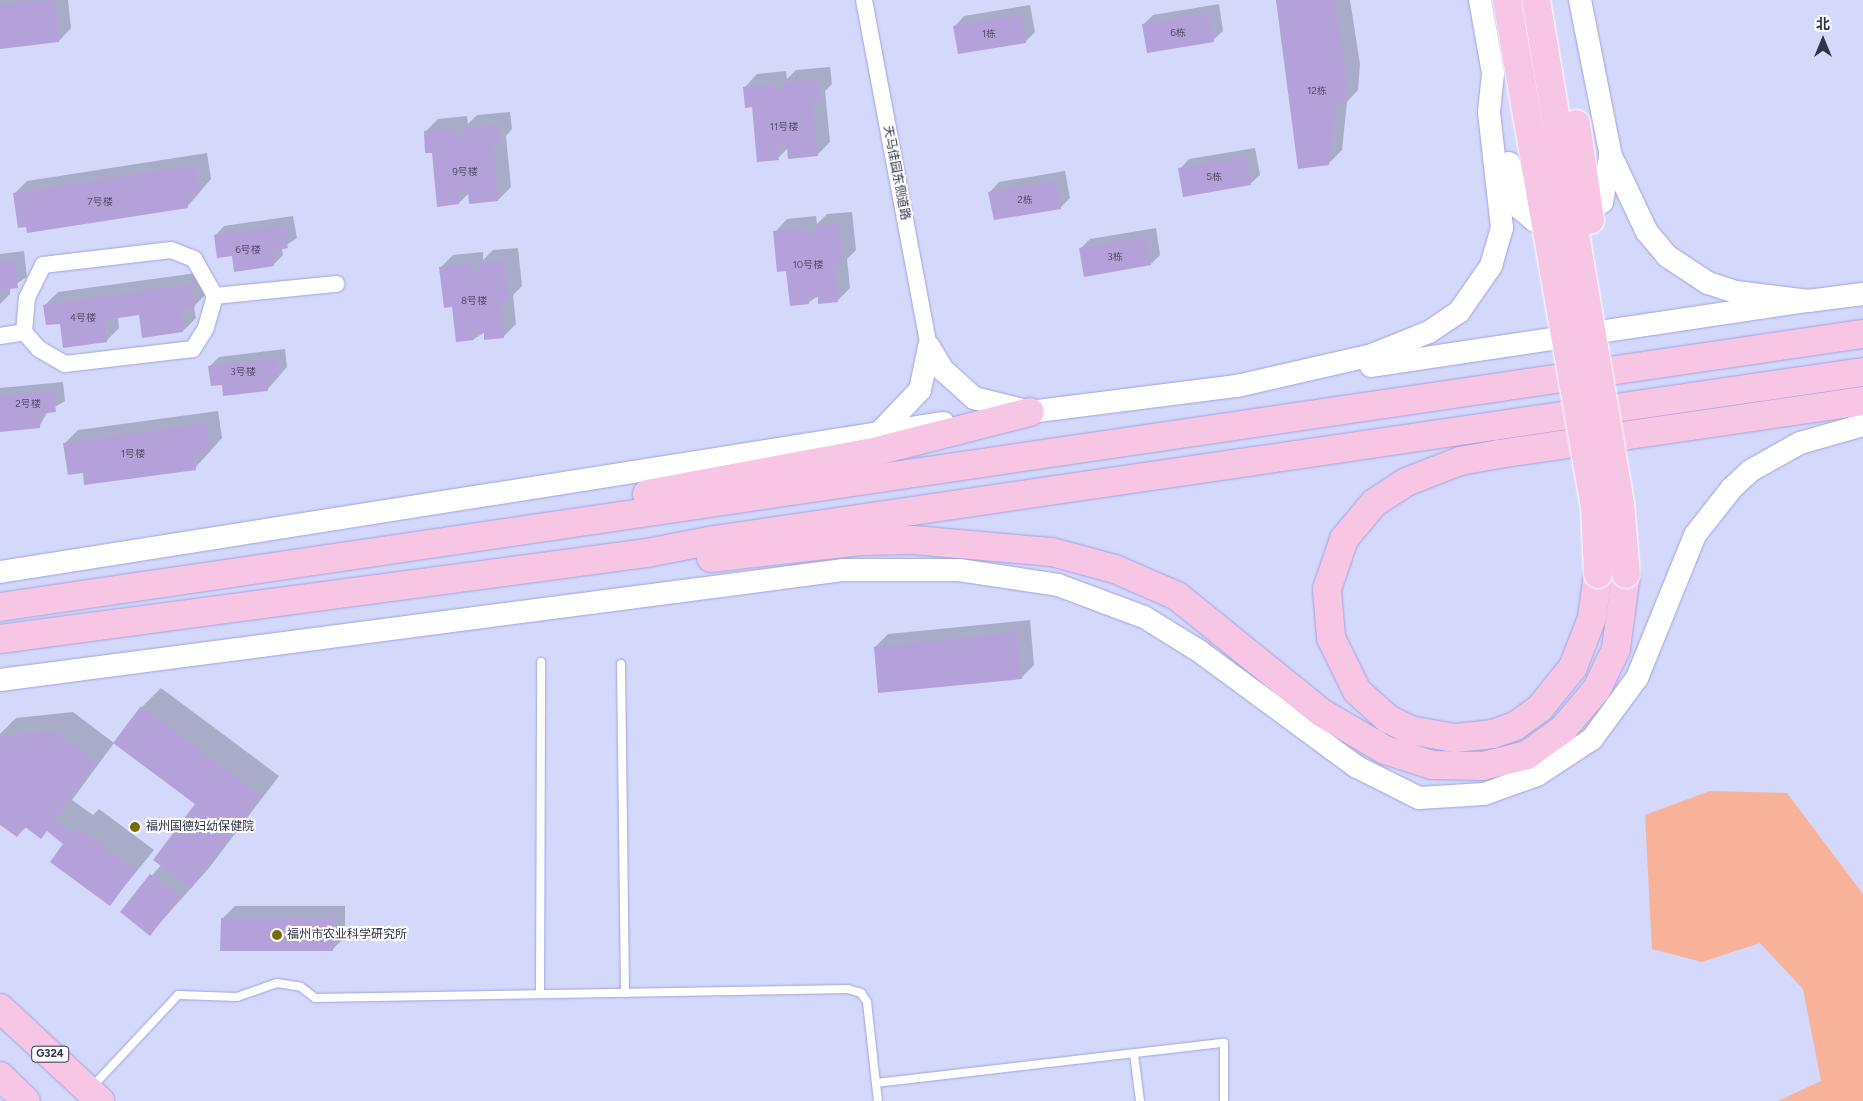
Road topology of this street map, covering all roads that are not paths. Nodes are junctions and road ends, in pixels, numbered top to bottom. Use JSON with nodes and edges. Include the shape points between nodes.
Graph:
{"nodes":[{"id":1,"x":864,"y":0,"type":"edge"},
{"id":2,"x":1480,"y":0,"type":"edge"},
{"id":3,"x":1506,"y":0,"type":"edge"},
{"id":4,"x":1536,"y":0,"type":"edge"},
{"id":5,"x":1554,"y":0,"type":"edge"},
{"id":6,"x":1580,"y":0,"type":"edge"},
{"id":7,"x":1493,"y":73,"type":"junction"},
{"id":8,"x":1611,"y":156,"type":"junction"},
{"id":9,"x":336,"y":284,"type":"dead end"},
{"id":10,"x":1863,"y":294,"type":"edge"},
{"id":11,"x":215,"y":296,"type":"junction"},
{"id":12,"x":1808,"y":301,"type":"junction"},
{"id":13,"x":24,"y":332,"type":"junction"},
{"id":14,"x":1863,"y":334,"type":"edge"},
{"id":15,"x":0,"y":336,"type":"edge"},
{"id":16,"x":928,"y":347,"type":"junction"},
{"id":17,"x":1863,"y":372,"type":"edge"},
{"id":18,"x":1237,"y":386,"type":"junction"},
{"id":19,"x":1860,"y":408,"type":"edge"},
{"id":20,"x":1030,"y":412,"type":"junction"},
{"id":21,"x":874,"y":443,"type":"junction"},
{"id":22,"x":1620,"y":503,"type":"junction"},
{"id":23,"x":975,"y":545,"type":"junction"},
{"id":24,"x":715,"y":549,"type":"junction"},
{"id":25,"x":6,"y":568,"type":"edge"},
{"id":26,"x":808,"y":574,"type":"junction"},
{"id":27,"x":194,"y":581,"type":"junction"},
{"id":28,"x":0,"y":607,"type":"edge"},
{"id":29,"x":0,"y":639,"type":"edge"},
{"id":30,"x":541,"y":662,"type":"dead end"},
{"id":31,"x":621,"y":664,"type":"dead end"},
{"id":32,"x":0,"y":680,"type":"edge"},
{"id":33,"x":625,"y":993,"type":"junction"},
{"id":34,"x":540,"y":994,"type":"junction"},
{"id":35,"x":0,"y":1008,"type":"edge"},
{"id":36,"x":1134,"y":1054,"type":"junction"},
{"id":37,"x":0,"y":1076,"type":"edge"},
{"id":38,"x":876,"y":1083,"type":"junction"},
{"id":39,"x":95,"y":1096,"type":"edge"},
{"id":40,"x":26,"y":1101,"type":"edge"},
{"id":41,"x":878,"y":1101,"type":"edge"},
{"id":42,"x":1140,"y":1101,"type":"edge"},
{"id":43,"x":1224,"y":1101,"type":"edge"}],
"edges":[{"from":1,"to":16,"type":"street","name":"天马佳园东侧道路"},
{"from":2,"to":7,"type":"main road"},
{"from":3,"to":19,"type":"highway","bridge":true,"via":[[1595,508],[1598,574],[1592,618],[1573,667],[1540,708],[1515,726],[1493,734],[1433,735],[1388,719],[1357,691],[1331,638],[1327,589],[1344,539],[1374,503],[1406,482],[1460,461],[1499,454]]},
{"from":4,"to":22,"type":"highway","bridge":true},
{"from":5,"to":22,"type":"highway","bridge":true,"via":[[1586,180]]},
{"from":6,"to":8,"type":"main road"},
{"from":7,"to":8,"type":"main road","via":[[1515,200],[1535,220],[1556,223],[1593,210],[1602,202]]},
{"from":7,"to":18,"type":"main road","via":[[1489,112],[1502,228],[1491,266],[1470,301],[1429,332],[1402,344]]},
{"from":8,"to":12,"type":"main road","via":[[1647,232],[1687,272],[1736,292]]},
{"from":9,"to":11,"type":"street"},
{"from":10,"to":12,"type":"main road"},
{"from":11,"to":13,"type":"street","via":[[206,328],[193,349],[65,364],[39,349]]},
{"from":11,"to":13,"type":"street","via":[[194,259],[171,250],[43,265],[27,298]]},
{"from":12,"to":18,"type":"main road"},
{"from":13,"to":15,"type":"street"},
{"from":14,"to":27,"type":"highway"},
{"from":16,"to":20,"type":"main road","via":[[943,370],[974,398]]},
{"from":16,"to":21,"type":"main road","via":[[920,390]]},
{"from":17,"to":24,"type":"highway"},
{"from":18,"to":20,"type":"main road"},
{"from":19,"to":26,"type":"main road","via":[[1750,472],[1732,488],[1695,535],[1637,678],[1592,739],[1537,775],[1484,794],[1419,798],[1357,766],[1199,651],[1144,617],[1058,585],[959,570]]},
{"from":20,"to":21,"type":"highway"},
{"from":21,"to":25,"type":"main road","via":[[701,460]]},
{"from":21,"to":27,"type":"highway"},
{"from":22,"to":23,"type":"highway","bridge":true,"via":[[1626,574],[1616,648],[1597,689],[1563,729],[1527,755],[1483,766],[1432,765],[1384,750],[1322,713],[1177,596],[1115,568],[1052,552]]},
{"from":23,"to":24,"type":"highway","via":[[864,541]]},
{"from":23,"to":26,"type":"main road"},
{"from":24,"to":29,"type":"highway","via":[[647,553]]},
{"from":26,"to":32,"type":"main road"},
{"from":27,"to":28,"type":"highway"},
{"from":30,"to":34,"type":"lane"},
{"from":31,"to":33,"type":"lane"},
{"from":33,"to":34,"type":"lane"},
{"from":33,"to":38,"type":"lane","via":[[861,992],[867,1002]]},
{"from":34,"to":39,"type":"lane","via":[[315,998],[301,987],[277,983],[237,997],[178,995]]},
{"from":35,"to":39,"type":"highway","number":"G324"},
{"from":36,"to":38,"type":"lane"},
{"from":36,"to":42,"type":"lane"},
{"from":36,"to":43,"type":"lane","via":[[1224,1043]]},
{"from":37,"to":40,"type":"highway"},
{"from":38,"to":41,"type":"lane"}]}
